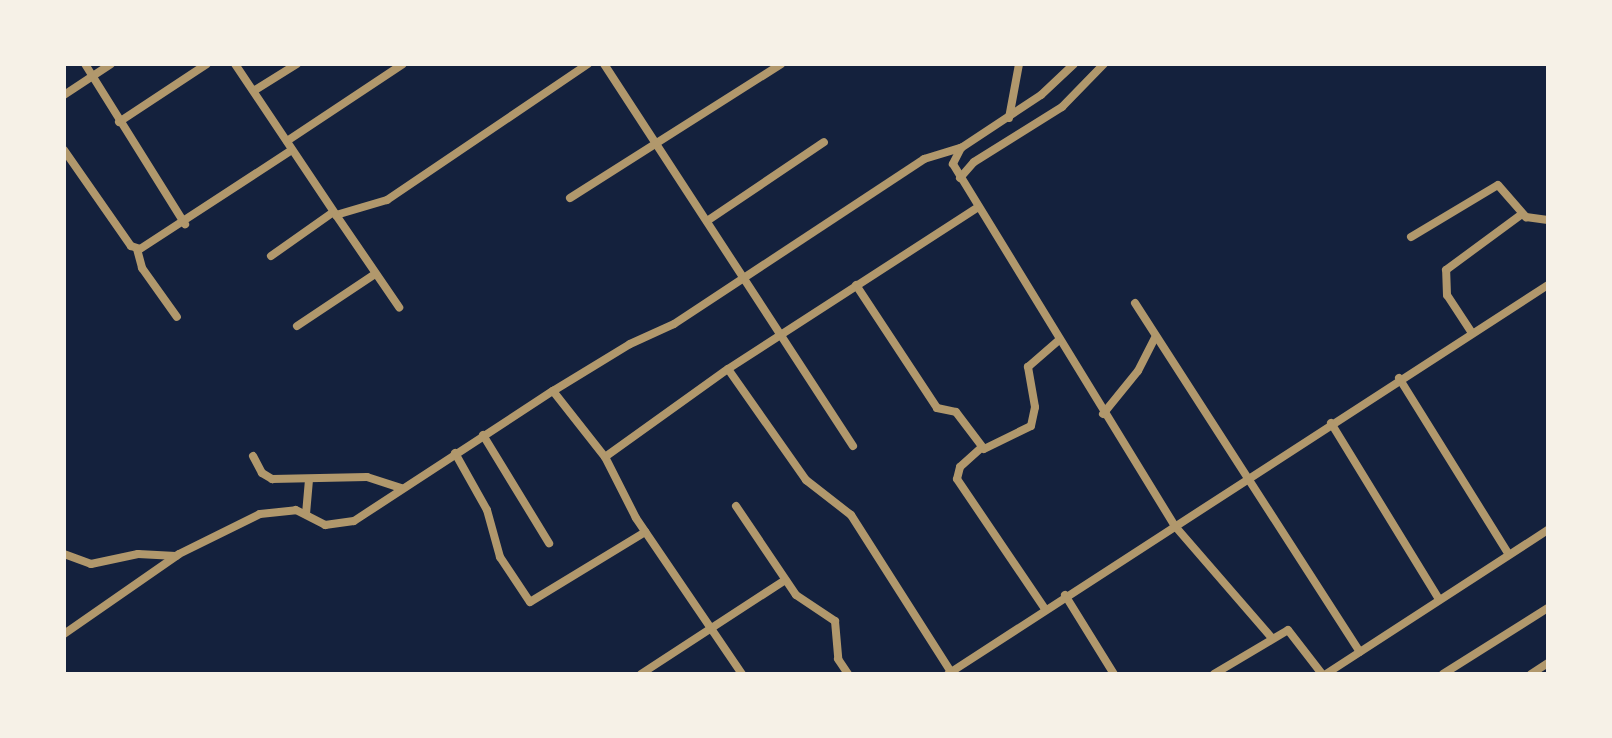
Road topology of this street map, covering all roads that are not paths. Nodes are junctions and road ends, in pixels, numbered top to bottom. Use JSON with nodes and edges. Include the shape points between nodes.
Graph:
{"nodes":[{"id":1,"x":85,"y":64,"type":"edge"},
{"id":2,"x":111,"y":64,"type":"edge"},
{"id":3,"x":207,"y":64,"type":"edge"},
{"id":4,"x":235,"y":64,"type":"edge"},
{"id":5,"x":297,"y":64,"type":"edge"},
{"id":6,"x":402,"y":64,"type":"edge"},
{"id":7,"x":588,"y":64,"type":"edge"},
{"id":8,"x":604,"y":64,"type":"edge"},
{"id":9,"x":781,"y":64,"type":"edge"},
{"id":10,"x":1019,"y":64,"type":"edge"},
{"id":11,"x":1074,"y":64,"type":"edge"},
{"id":12,"x":1104,"y":64,"type":"edge"},
{"id":13,"x":92,"y":76,"type":"junction"},
{"id":14,"x":255,"y":90,"type":"junction"},
{"id":15,"x":64,"y":95,"type":"edge"},
{"id":16,"x":1009,"y":118,"type":"junction"},
{"id":17,"x":119,"y":122,"type":"junction"},
{"id":18,"x":287,"y":141,"type":"junction"},
{"id":19,"x":824,"y":142,"type":"dead end"},
{"id":20,"x":656,"y":143,"type":"junction"},
{"id":21,"x":961,"y":148,"type":"junction"},
{"id":22,"x":64,"y":150,"type":"edge"},
{"id":23,"x":292,"y":150,"type":"junction"},
{"id":24,"x":960,"y":178,"type":"junction"},
{"id":25,"x":570,"y":198,"type":"dead end"},
{"id":26,"x":977,"y":208,"type":"junction"},
{"id":27,"x":334,"y":214,"type":"junction"},
{"id":28,"x":1522,"y":214,"type":"junction"},
{"id":29,"x":1548,"y":220,"type":"edge"},
{"id":30,"x":707,"y":221,"type":"junction"},
{"id":31,"x":185,"y":224,"type":"junction"},
{"id":32,"x":1411,"y":237,"type":"dead end"},
{"id":33,"x":137,"y":249,"type":"junction"},
{"id":34,"x":271,"y":256,"type":"dead end"},
{"id":35,"x":375,"y":274,"type":"junction"},
{"id":36,"x":740,"y":277,"type":"junction"},
{"id":37,"x":856,"y":285,"type":"junction"},
{"id":38,"x":1548,"y":285,"type":"edge"},
{"id":39,"x":1135,"y":303,"type":"dead end"},
{"id":40,"x":399,"y":307,"type":"dead end"},
{"id":41,"x":177,"y":317,"type":"dead end"},
{"id":42,"x":297,"y":326,"type":"dead end"},
{"id":43,"x":1472,"y":333,"type":"junction"},
{"id":44,"x":780,"y":335,"type":"junction"},
{"id":45,"x":1156,"y":336,"type":"junction"},
{"id":46,"x":1058,"y":341,"type":"junction"},
{"id":47,"x":728,"y":369,"type":"junction"},
{"id":48,"x":1399,"y":378,"type":"junction"},
{"id":49,"x":553,"y":391,"type":"junction"},
{"id":50,"x":1103,"y":414,"type":"junction"},
{"id":51,"x":1331,"y":423,"type":"junction"},
{"id":52,"x":483,"y":435,"type":"junction"},
{"id":53,"x":853,"y":446,"type":"dead end"},
{"id":54,"x":981,"y":448,"type":"junction"},
{"id":55,"x":455,"y":453,"type":"junction"},
{"id":56,"x":253,"y":456,"type":"dead end"},
{"id":57,"x":605,"y":457,"type":"junction"},
{"id":58,"x":1249,"y":477,"type":"junction"},
{"id":59,"x":309,"y":479,"type":"junction"},
{"id":60,"x":401,"y":488,"type":"junction"},
{"id":61,"x":736,"y":506,"type":"dead end"},
{"id":62,"x":306,"y":514,"type":"junction"},
{"id":63,"x":1174,"y":525,"type":"junction"},
{"id":64,"x":1548,"y":530,"type":"edge"},
{"id":65,"x":645,"y":532,"type":"junction"},
{"id":66,"x":549,"y":543,"type":"dead end"},
{"id":67,"x":64,"y":554,"type":"edge"},
{"id":68,"x":1509,"y":555,"type":"junction"},
{"id":69,"x":177,"y":556,"type":"junction"},
{"id":70,"x":785,"y":580,"type":"junction"},
{"id":71,"x":1065,"y":595,"type":"junction"},
{"id":72,"x":1439,"y":599,"type":"junction"},
{"id":73,"x":1548,"y":608,"type":"edge"},
{"id":74,"x":1045,"y":609,"type":"junction"},
{"id":75,"x":711,"y":628,"type":"junction"},
{"id":76,"x":64,"y":634,"type":"edge"},
{"id":77,"x":1272,"y":638,"type":"junction"},
{"id":78,"x":1360,"y":652,"type":"junction"},
{"id":79,"x":1548,"y":663,"type":"edge"},
{"id":80,"x":949,"y":673,"type":"edge"},
{"id":81,"x":641,"y":674,"type":"edge"},
{"id":82,"x":742,"y":674,"type":"edge"},
{"id":83,"x":848,"y":674,"type":"edge"},
{"id":84,"x":1114,"y":674,"type":"edge"},
{"id":85,"x":1214,"y":674,"type":"edge"},
{"id":86,"x":1324,"y":674,"type":"edge"},
{"id":87,"x":1443,"y":674,"type":"edge"},
{"id":88,"x":1531,"y":674,"type":"edge"}],
"edges":[{"from":1,"to":13,"type":"street"},
{"from":2,"to":13,"type":"street"},
{"from":3,"to":17,"type":"street"},
{"from":4,"to":14,"type":"street"},
{"from":5,"to":14,"type":"street"},
{"from":6,"to":18,"type":"street"},
{"from":7,"to":27,"type":"street","via":[[387,200]]},
{"from":8,"to":20,"type":"street"},
{"from":9,"to":20,"type":"street"},
{"from":10,"to":16,"type":"street"},
{"from":11,"to":16,"type":"street"},
{"from":12,"to":24,"type":"street","via":[[1062,107],[974,162]]},
{"from":13,"to":15,"type":"street"},
{"from":13,"to":17,"type":"street"},
{"from":14,"to":18,"type":"street"},
{"from":16,"to":21,"type":"street"},
{"from":17,"to":31,"type":"street"},
{"from":18,"to":23,"type":"street"},
{"from":19,"to":30,"type":"street"},
{"from":20,"to":25,"type":"street"},
{"from":20,"to":30,"type":"street"},
{"from":21,"to":24,"type":"street","via":[[953,164]]},
{"from":21,"to":36,"type":"street","via":[[924,159]]},
{"from":22,"to":33,"type":"street"},
{"from":23,"to":27,"type":"street"},
{"from":23,"to":31,"type":"street"},
{"from":24,"to":26,"type":"street"},
{"from":26,"to":37,"type":"street"},
{"from":26,"to":46,"type":"street"},
{"from":27,"to":34,"type":"street"},
{"from":27,"to":35,"type":"street"},
{"from":28,"to":29,"type":"street"},
{"from":28,"to":32,"type":"street","via":[[1505,189],[1492,186]]},
{"from":28,"to":43,"type":"street","via":[[1446,270],[1447,295]]},
{"from":30,"to":36,"type":"street"},
{"from":31,"to":33,"type":"street"},
{"from":33,"to":41,"type":"street","via":[[142,268]]},
{"from":35,"to":40,"type":"street"},
{"from":35,"to":42,"type":"street"},
{"from":36,"to":44,"type":"street"},
{"from":36,"to":49,"type":"street","via":[[674,324]]},
{"from":37,"to":44,"type":"street"},
{"from":37,"to":54,"type":"street","via":[[937,408],[956,412]]},
{"from":38,"to":43,"type":"street"},
{"from":39,"to":45,"type":"street"},
{"from":43,"to":48,"type":"street"},
{"from":44,"to":47,"type":"street"},
{"from":44,"to":53,"type":"street"},
{"from":45,"to":50,"type":"street","via":[[1138,371]]},
{"from":45,"to":58,"type":"street"},
{"from":46,"to":50,"type":"street"},
{"from":46,"to":54,"type":"street","via":[[1028,367],[1035,407],[1031,426]]},
{"from":47,"to":57,"type":"street"},
{"from":47,"to":80,"type":"street","via":[[806,480],[851,515]]},
{"from":48,"to":51,"type":"street"},
{"from":48,"to":68,"type":"street"},
{"from":49,"to":52,"type":"street"},
{"from":49,"to":57,"type":"street"},
{"from":50,"to":63,"type":"street"},
{"from":51,"to":58,"type":"street"},
{"from":51,"to":72,"type":"street"},
{"from":52,"to":55,"type":"street"},
{"from":52,"to":66,"type":"street"},
{"from":54,"to":74,"type":"street","via":[[960,467],[957,479]]},
{"from":55,"to":60,"type":"street"},
{"from":55,"to":65,"type":"street","via":[[487,510],[500,557],[530,602]]},
{"from":56,"to":59,"type":"street","via":[[266,477]]},
{"from":57,"to":65,"type":"street","via":[[607,470]]},
{"from":58,"to":63,"type":"street"},
{"from":58,"to":78,"type":"street"},
{"from":59,"to":60,"type":"street","via":[[367,477]]},
{"from":59,"to":62,"type":"street"},
{"from":60,"to":62,"type":"street","via":[[347,525],[325,525]]},
{"from":61,"to":70,"type":"street"},
{"from":62,"to":69,"type":"street","via":[[285,509],[260,514]]},
{"from":63,"to":71,"type":"street"},
{"from":63,"to":77,"type":"street"},
{"from":64,"to":68,"type":"street"},
{"from":65,"to":75,"type":"street"},
{"from":67,"to":69,"type":"street","via":[[91,564],[138,554]]},
{"from":68,"to":72,"type":"street"},
{"from":69,"to":76,"type":"street"},
{"from":70,"to":75,"type":"street"},
{"from":70,"to":83,"type":"street","via":[[801,600],[833,618],[840,633],[838,659]]},
{"from":71,"to":74,"type":"street"},
{"from":71,"to":84,"type":"street"},
{"from":72,"to":78,"type":"street"},
{"from":73,"to":87,"type":"street"},
{"from":74,"to":80,"type":"street"},
{"from":75,"to":81,"type":"street"},
{"from":75,"to":82,"type":"street"},
{"from":77,"to":85,"type":"street"},
{"from":77,"to":86,"type":"street","via":[[1292,630]]},
{"from":78,"to":86,"type":"street"},
{"from":79,"to":88,"type":"street"}]}
